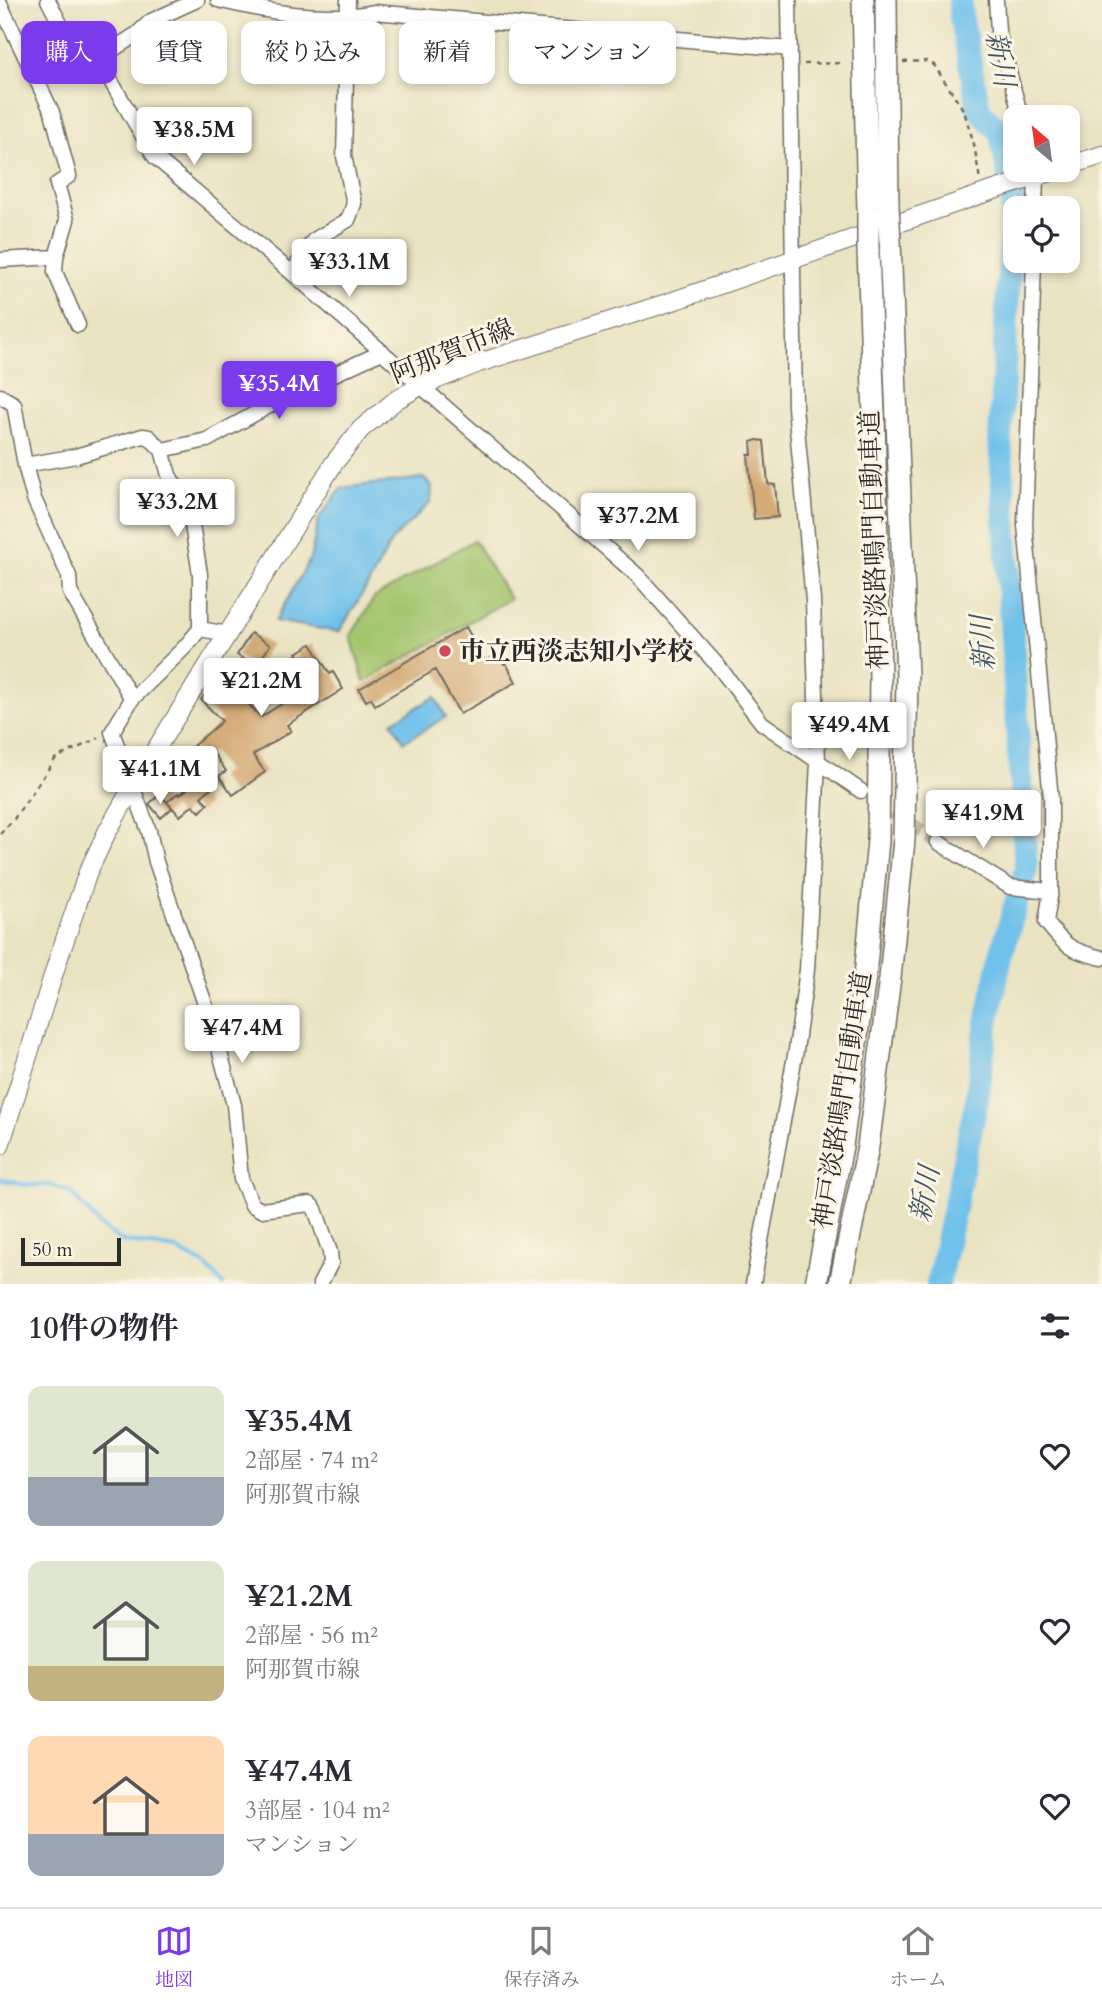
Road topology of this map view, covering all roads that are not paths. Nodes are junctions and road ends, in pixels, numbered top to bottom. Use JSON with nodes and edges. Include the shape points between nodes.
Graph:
{"nodes":[{"id":1,"x":48,"y":0,"type":"edge"},
{"id":2,"x":197,"y":0,"type":"edge"},
{"id":3,"x":218,"y":0,"type":"edge"},
{"id":4,"x":348,"y":0,"type":"edge"},
{"id":5,"x":789,"y":0,"type":"edge"},
{"id":6,"x":863,"y":0,"type":"edge"},
{"id":7,"x":886,"y":0,"type":"edge"},
{"id":8,"x":996,"y":0,"type":"edge"},
{"id":9,"x":0,"y":4,"type":"edge"},
{"id":10,"x":348,"y":17,"type":"junction"},
{"id":11,"x":59,"y":21,"type":"edge"},
{"id":12,"x":117,"y":47,"type":"edge"},
{"id":13,"x":790,"y":57,"type":"junction"},
{"id":14,"x":113,"y":84,"type":"edge"},
{"id":15,"x":1017,"y":105,"type":"edge"},
{"id":16,"x":1102,"y":155,"type":"edge"},
{"id":17,"x":1080,"y":162,"type":"edge"},
{"id":18,"x":1015,"y":182,"type":"edge"},
{"id":19,"x":56,"y":257,"type":"junction"},
{"id":20,"x":793,"y":259,"type":"junction"},
{"id":21,"x":0,"y":260,"type":"edge"},
{"id":22,"x":292,"y":273,"type":"junction"},
{"id":23,"x":1034,"y":273,"type":"edge"},
{"id":24,"x":78,"y":325,"type":"dead end"},
{"id":25,"x":382,"y":352,"type":"junction"},
{"id":26,"x":420,"y":386,"type":"junction"},
{"id":27,"x":0,"y":396,"type":"edge"},
{"id":28,"x":162,"y":450,"type":"junction"},
{"id":29,"x":24,"y":465,"type":"junction"},
{"id":30,"x":200,"y":629,"type":"junction"},
{"id":31,"x":228,"y":634,"type":"junction"},
{"id":32,"x":132,"y":699,"type":"junction"},
{"id":33,"x":818,"y":762,"type":"junction"},
{"id":34,"x":133,"y":786,"type":"junction"},
{"id":35,"x":861,"y":791,"type":"tunnel mouth"},
{"id":36,"x":938,"y":842,"type":"tunnel mouth"},
{"id":37,"x":1051,"y":891,"type":"junction"},
{"id":38,"x":1102,"y":958,"type":"edge"},
{"id":39,"x":0,"y":1146,"type":"edge"},
{"id":40,"x":320,"y":1284,"type":"edge"},
{"id":41,"x":754,"y":1284,"type":"edge"},
{"id":42,"x":816,"y":1284,"type":"edge"},
{"id":43,"x":841,"y":1284,"type":"edge"}],
"edges":[{"from":1,"to":11,"type":"street"},
{"from":2,"to":12,"type":"street","via":[[150,21]]},
{"from":3,"to":10,"type":"street","via":[[264,11]]},
{"from":4,"to":10,"type":"street"},
{"from":5,"to":13,"type":"street"},
{"from":6,"to":42,"type":"highway","name":"神戸淡路鳴門自動車道","bridge":true,"via":[[880,677],[878,841],[842,1146]]},
{"from":7,"to":43,"type":"highway","name":"神戸淡路鳴門自動車道","bridge":true,"via":[[888,206],[907,676],[904,840],[869,1147]]},
{"from":8,"to":15,"type":"street","via":[[998,32]]},
{"from":9,"to":19,"type":"street","via":[[52,112],[69,176],[57,184],[67,220]]},
{"from":10,"to":13,"type":"street","via":[[374,12]]},
{"from":10,"to":22,"type":"street","via":[[344,156],[354,204],[348,220],[314,240]]},
{"from":13,"to":20,"type":"street"},
{"from":14,"to":22,"type":"street","via":[[155,157]]},
{"from":16,"to":17,"type":"main road"},
{"from":18,"to":20,"type":"main road","name":"阿那賀市線"},
{"from":19,"to":21,"type":"street"},
{"from":19,"to":24,"type":"street","via":[[55,272]]},
{"from":20,"to":26,"type":"main road","name":"阿那賀市線"},
{"from":20,"to":33,"type":"street","via":[[795,407],[813,600]]},
{"from":22,"to":25,"type":"street"},
{"from":23,"to":37,"type":"street","via":[[1025,526],[1051,799]]},
{"from":25,"to":26,"type":"street"},
{"from":25,"to":28,"type":"street","via":[[207,440]]},
{"from":26,"to":31,"type":"main road","name":"阿那賀市線","via":[[361,429],[334,463]]},
{"from":26,"to":33,"type":"street","via":[[638,576],[762,723]]},
{"from":27,"to":29,"type":"street","via":[[14,404]]},
{"from":28,"to":29,"type":"street","via":[[143,436],[76,456]]},
{"from":28,"to":30,"type":"street","via":[[169,475],[190,513],[200,574]]},
{"from":29,"to":32,"type":"street","via":[[34,499],[69,576],[70,592]]},
{"from":30,"to":31,"type":"street"},
{"from":30,"to":32,"type":"street"},
{"from":31,"to":34,"type":"main road","name":"阿那賀市線"},
{"from":32,"to":34,"type":"street","via":[[112,732]]},
{"from":33,"to":35,"type":"street"},
{"from":33,"to":41,"type":"street","via":[[807,970]]},
{"from":34,"to":39,"type":"main road","name":"阿那賀市線","via":[[88,872]]},
{"from":34,"to":40,"type":"street","via":[[214,1030],[234,1105],[241,1178],[252,1205],[261,1210],[310,1203],[315,1209],[331,1263]]},
{"from":36,"to":37,"type":"street","via":[[1010,887]]},
{"from":37,"to":38,"type":"street","via":[[1046,922],[1061,941]]}]}
